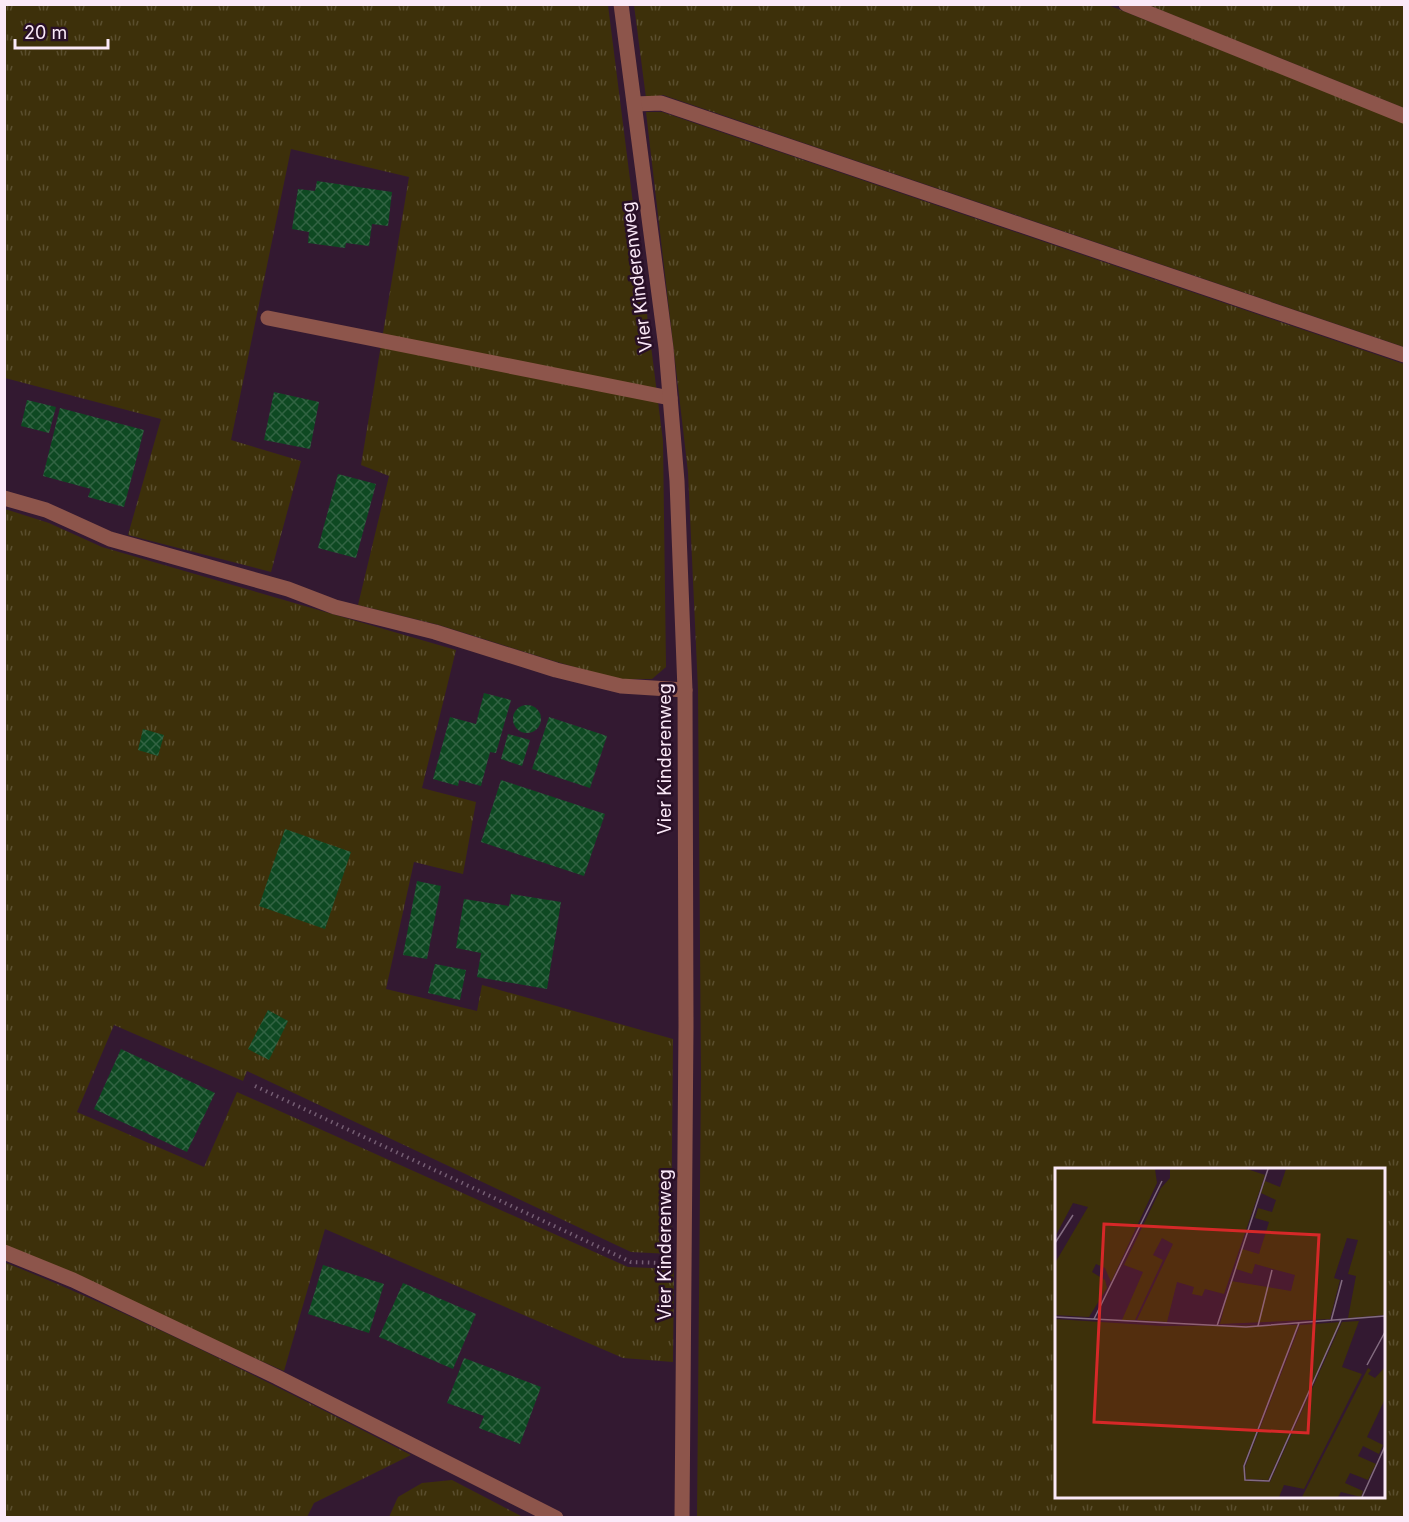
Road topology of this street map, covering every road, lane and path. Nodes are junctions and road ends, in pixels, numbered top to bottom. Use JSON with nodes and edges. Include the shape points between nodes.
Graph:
{"nodes":[{"id":1,"x":621,"y":4,"type":"edge"},
{"id":2,"x":1126,"y":4,"type":"edge"},
{"id":3,"x":635,"y":104,"type":"junction"},
{"id":4,"x":1404,"y":116,"type":"edge"},
{"id":5,"x":268,"y":318,"type":"dead end"},
{"id":6,"x":1404,"y":355,"type":"edge"},
{"id":7,"x":670,"y":398,"type":"junction"},
{"id":8,"x":4,"y":498,"type":"edge"},
{"id":9,"x":685,"y":690,"type":"junction"},
{"id":10,"x":255,"y":1086,"type":"dead end"},
{"id":11,"x":4,"y":1252,"type":"edge"},
{"id":12,"x":684,"y":1264,"type":"junction"},
{"id":13,"x":556,"y":1518,"type":"edge"},
{"id":14,"x":682,"y":1518,"type":"edge"}],
"edges":[{"from":1,"to":3,"type":"street","name":"Vier Kinderenweg"},
{"from":2,"to":4,"type":"street"},
{"from":3,"to":6,"type":"street","via":[[661,103]]},
{"from":3,"to":7,"type":"street","name":"Vier Kinderenweg"},
{"from":5,"to":7,"type":"street"},
{"from":7,"to":9,"type":"street","name":"Vier Kinderenweg"},
{"from":8,"to":9,"type":"street","via":[[46,510],[110,539],[556,670],[621,686]]},
{"from":9,"to":12,"type":"street","name":"Vier Kinderenweg"},
{"from":10,"to":12,"type":"path","via":[[631,1262]]},
{"from":11,"to":13,"type":"street","via":[[73,1280],[277,1377]]},
{"from":12,"to":14,"type":"street","name":"Vier Kinderenweg"}]}
